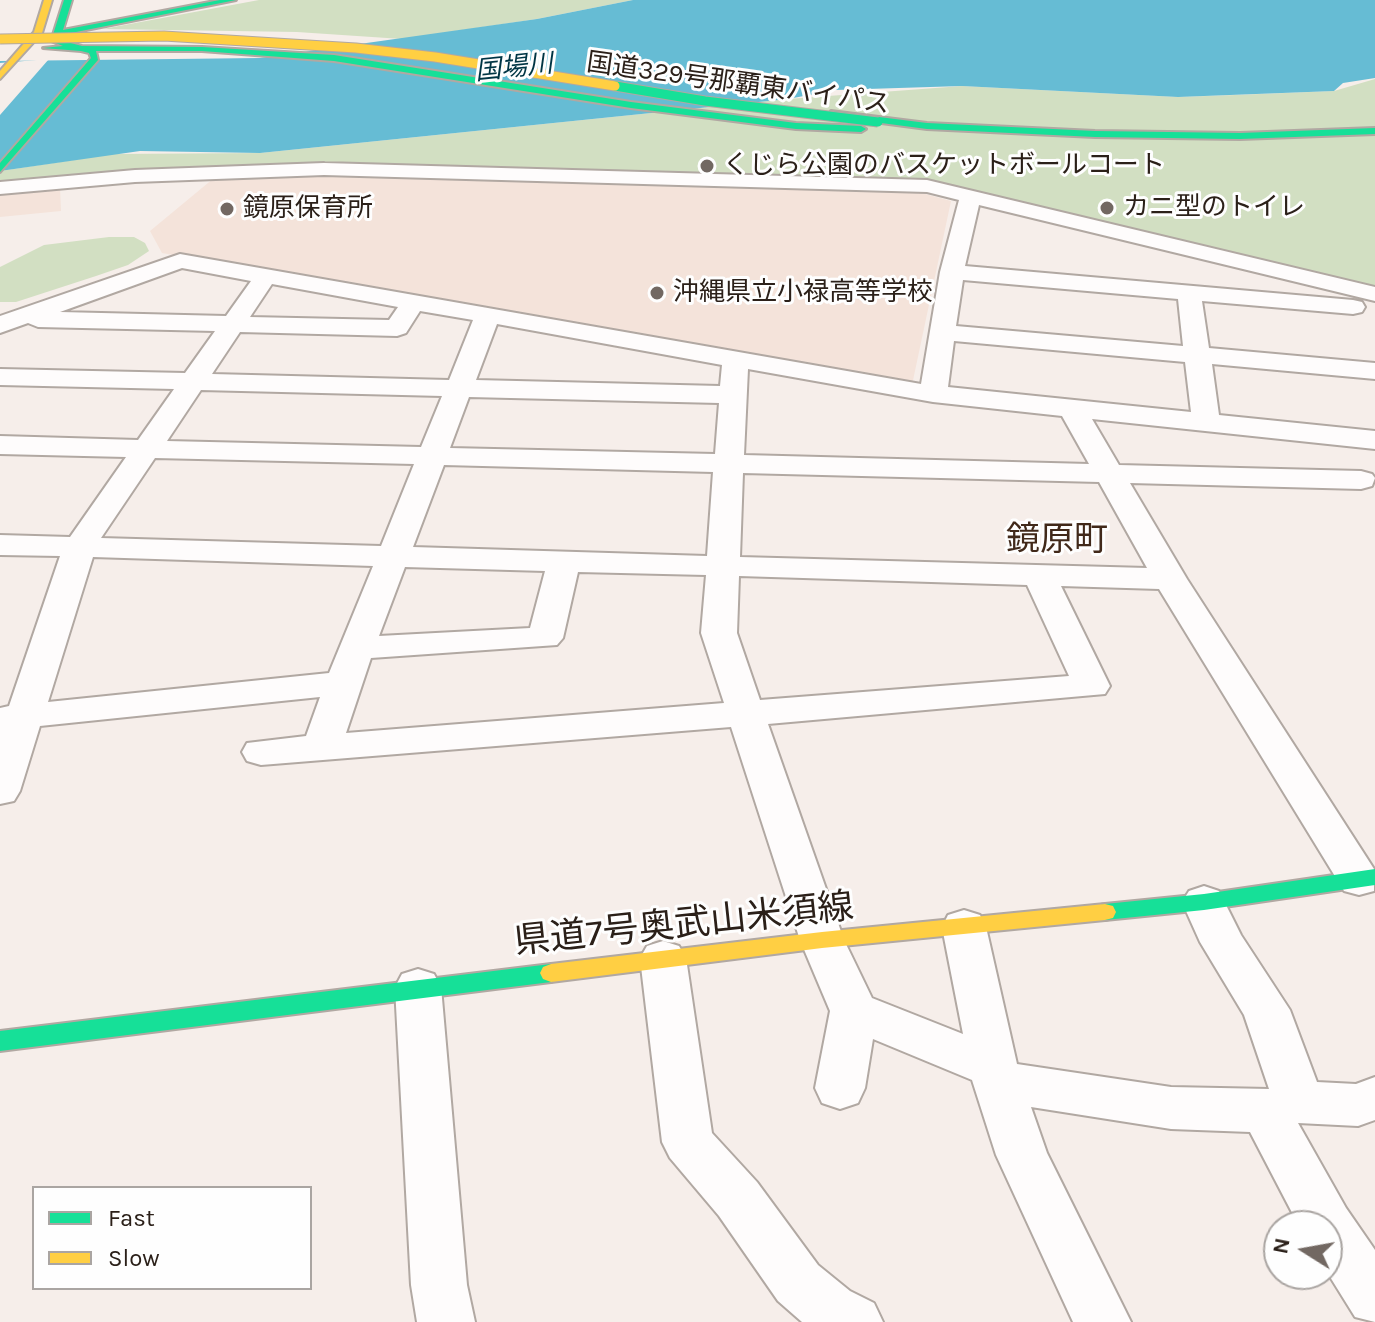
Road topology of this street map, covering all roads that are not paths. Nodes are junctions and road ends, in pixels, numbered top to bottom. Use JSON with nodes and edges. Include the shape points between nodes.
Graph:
{"nodes":[{"id":1,"x":48,"y":0,"type":"edge"},
{"id":2,"x":68,"y":0,"type":"edge"},
{"id":3,"x":232,"y":0,"type":"edge"},
{"id":4,"x":57,"y":33,"type":"junction"},
{"id":5,"x":0,"y":42,"type":"edge"},
{"id":6,"x":27,"y":47,"type":"junction"},
{"id":7,"x":78,"y":47,"type":"junction"},
{"id":8,"x":0,"y":76,"type":"edge"},
{"id":9,"x":875,"y":126,"type":"junction"},
{"id":10,"x":1375,"y":131,"type":"edge"},
{"id":11,"x":1375,"y":140,"type":"edge"},
{"id":12,"x":0,"y":169,"type":"edge"},
{"id":13,"x":0,"y":188,"type":"edge"},
{"id":14,"x":971,"y":195,"type":"junction"},
{"id":15,"x":952,"y":272,"type":"junction"},
{"id":16,"x":265,"y":277,"type":"junction"},
{"id":17,"x":1189,"y":293,"type":"junction"},
{"id":18,"x":1375,"y":294,"type":"edge"},
{"id":19,"x":412,"y":304,"type":"junction"},
{"id":20,"x":1375,"y":309,"type":"edge"},
{"id":21,"x":487,"y":317,"type":"junction"},
{"id":22,"x":8,"y":322,"type":"edge"},
{"id":23,"x":235,"y":324,"type":"junction"},
{"id":24,"x":941,"y":332,"type":"junction"},
{"id":25,"x":1197,"y":354,"type":"junction"},
{"id":26,"x":735,"y":361,"type":"junction"},
{"id":27,"x":1375,"y":371,"type":"edge"},
{"id":28,"x":12,"y":377,"type":"edge"},
{"id":29,"x":192,"y":382,"type":"junction"},
{"id":30,"x":458,"y":389,"type":"junction"},
{"id":31,"x":933,"y":394,"type":"junction"},
{"id":32,"x":733,"y":395,"type":"junction"},
{"id":33,"x":0,"y":405,"type":"edge"},
{"id":34,"x":1072,"y":409,"type":"junction"},
{"id":35,"x":1206,"y":422,"type":"junction"},
{"id":36,"x":1338,"y":436,"type":"junction"},
{"id":37,"x":1375,"y":440,"type":"edge"},
{"id":38,"x":0,"y":445,"type":"edge"},
{"id":39,"x":147,"y":447,"type":"junction"},
{"id":40,"x":432,"y":456,"type":"junction"},
{"id":41,"x":728,"y":463,"type":"junction"},
{"id":42,"x":1109,"y":473,"type":"junction"},
{"id":43,"x":1368,"y":488,"type":"edge"},
{"id":44,"x":0,"y":545,"type":"edge"},
{"id":45,"x":80,"y":546,"type":"junction"},
{"id":46,"x":395,"y":555,"type":"junction"},
{"id":47,"x":564,"y":560,"type":"junction"},
{"id":48,"x":722,"y":564,"type":"junction"},
{"id":49,"x":1039,"y":574,"type":"junction"},
{"id":50,"x":1170,"y":579,"type":"junction"},
{"id":51,"x":357,"y":648,"type":"junction"},
{"id":52,"x":343,"y":683,"type":"junction"},
{"id":53,"x":747,"y":714,"type":"junction"},
{"id":54,"x":12,"y":717,"type":"edge"},
{"id":55,"x":322,"y":746,"type":"junction"},
{"id":56,"x":261,"y":752,"type":"dead end"},
{"id":57,"x":0,"y":791,"type":"edge"},
{"id":58,"x":1367,"y":878,"type":"edge"},
{"id":59,"x":1204,"y":902,"type":"junction"},
{"id":60,"x":964,"y":927,"type":"junction"},
{"id":61,"x":822,"y":940,"type":"junction"},
{"id":62,"x":663,"y":958,"type":"junction"},
{"id":63,"x":418,"y":987,"type":"junction"},
{"id":64,"x":854,"y":1011,"type":"junction"},
{"id":65,"x":0,"y":1041,"type":"edge"},
{"id":66,"x":996,"y":1074,"type":"junction"},
{"id":67,"x":840,"y":1088,"type":"dead end"},
{"id":68,"x":1375,"y":1099,"type":"edge"},
{"id":69,"x":1282,"y":1106,"type":"junction"},
{"id":70,"x":1375,"y":1298,"type":"edge"},
{"id":71,"x":446,"y":1322,"type":"edge"},
{"id":72,"x":854,"y":1322,"type":"edge"},
{"id":73,"x":1102,"y":1322,"type":"edge"}],
"edges":[{"from":1,"to":6,"type":"main road"},
{"from":2,"to":4,"type":"main road"},
{"from":3,"to":4,"type":"main road"},
{"from":4,"to":6,"type":"main road"},
{"from":4,"to":7,"type":"main road","via":[[56,42]]},
{"from":4,"to":9,"type":"main road","bridge":true,"via":[[341,40],[445,52]]},
{"from":5,"to":6,"type":"main road"},
{"from":5,"to":9,"type":"main road","name":"国道329号那覇東バイパス","bridge":true,"via":[[184,43],[343,53],[720,111]]},
{"from":6,"to":7,"type":"main road"},
{"from":6,"to":8,"type":"main road"},
{"from":7,"to":9,"type":"main road","via":[[229,50],[370,62],[739,119]]},
{"from":7,"to":12,"type":"main road","via":[[92,51],[95,58]]},
{"from":9,"to":10,"type":"main road","name":"国道329号那覇東バイパス","via":[[1136,135]]},
{"from":9,"to":11,"type":"main road","name":"国道329号那覇東バイパス","via":[[1099,143]]},
{"from":13,"to":14,"type":"street","via":[[135,176],[336,169],[927,186]]},
{"from":14,"to":15,"type":"street"},
{"from":14,"to":18,"type":"street"},
{"from":15,"to":17,"type":"street"},
{"from":15,"to":24,"type":"street"},
{"from":16,"to":19,"type":"street"},
{"from":16,"to":22,"type":"street","via":[[180,261]]},
{"from":16,"to":23,"type":"street"},
{"from":17,"to":20,"type":"street"},
{"from":17,"to":25,"type":"street"},
{"from":19,"to":21,"type":"street"},
{"from":19,"to":23,"type":"street","via":[[397,328]]},
{"from":21,"to":26,"type":"street"},
{"from":21,"to":30,"type":"street"},
{"from":22,"to":23,"type":"street"},
{"from":23,"to":29,"type":"street"},
{"from":24,"to":25,"type":"street"},
{"from":24,"to":31,"type":"street"},
{"from":25,"to":27,"type":"street"},
{"from":25,"to":35,"type":"street"},
{"from":26,"to":31,"type":"street"},
{"from":26,"to":32,"type":"street"},
{"from":28,"to":29,"type":"street"},
{"from":28,"to":33,"type":"street"},
{"from":29,"to":30,"type":"street"},
{"from":29,"to":39,"type":"street"},
{"from":30,"to":32,"type":"street"},
{"from":30,"to":40,"type":"street"},
{"from":31,"to":34,"type":"street"},
{"from":32,"to":41,"type":"street"},
{"from":34,"to":35,"type":"street"},
{"from":34,"to":42,"type":"street"},
{"from":35,"to":36,"type":"street"},
{"from":36,"to":37,"type":"street"},
{"from":36,"to":43,"type":"street"},
{"from":38,"to":39,"type":"street"},
{"from":39,"to":40,"type":"street"},
{"from":39,"to":45,"type":"street"},
{"from":40,"to":41,"type":"street"},
{"from":40,"to":46,"type":"street"},
{"from":41,"to":42,"type":"street"},
{"from":41,"to":48,"type":"street"},
{"from":42,"to":43,"type":"street"},
{"from":42,"to":50,"type":"street"},
{"from":44,"to":45,"type":"street"},
{"from":45,"to":46,"type":"street"},
{"from":45,"to":54,"type":"street"},
{"from":46,"to":47,"type":"street"},
{"from":46,"to":51,"type":"street"},
{"from":47,"to":48,"type":"street"},
{"from":47,"to":51,"type":"street","via":[[545,638]]},
{"from":48,"to":49,"type":"street"},
{"from":48,"to":53,"type":"street","via":[[719,633]]},
{"from":49,"to":50,"type":"street"},
{"from":49,"to":53,"type":"street","via":[[1092,686]]},
{"from":50,"to":58,"type":"street"},
{"from":51,"to":52,"type":"street"},
{"from":52,"to":54,"type":"street"},
{"from":52,"to":55,"type":"street"},
{"from":53,"to":55,"type":"street"},
{"from":53,"to":61,"type":"street"},
{"from":54,"to":57,"type":"street"},
{"from":55,"to":56,"type":"street"},
{"from":58,"to":59,"type":"main road","name":"県道7号奥武山米須線"},
{"from":59,"to":60,"type":"main road","name":"県道7号奥武山米須線"},
{"from":59,"to":69,"type":"street","via":[[1222,942],[1266,1010]]},
{"from":60,"to":61,"type":"main road","name":"県道7号奥武山米須線"},
{"from":60,"to":66,"type":"street"},
{"from":61,"to":62,"type":"main road","name":"県道7号奥武山米須線"},
{"from":61,"to":64,"type":"street"},
{"from":62,"to":63,"type":"main road","name":"県道7号奥武山米須線"},
{"from":62,"to":72,"type":"street","via":[[688,1142],[738,1199],[798,1283]]},
{"from":63,"to":65,"type":"main road","name":"県道7号奥武山米須線"},
{"from":63,"to":71,"type":"street"},
{"from":64,"to":66,"type":"street"},
{"from":64,"to":67,"type":"street"},
{"from":66,"to":69,"type":"street","via":[[1171,1108]]},
{"from":66,"to":73,"type":"street","via":[[1022,1155]]},
{"from":68,"to":69,"type":"street","via":[[1358,1105]]},
{"from":69,"to":70,"type":"street","via":[[1327,1225]]}]}
